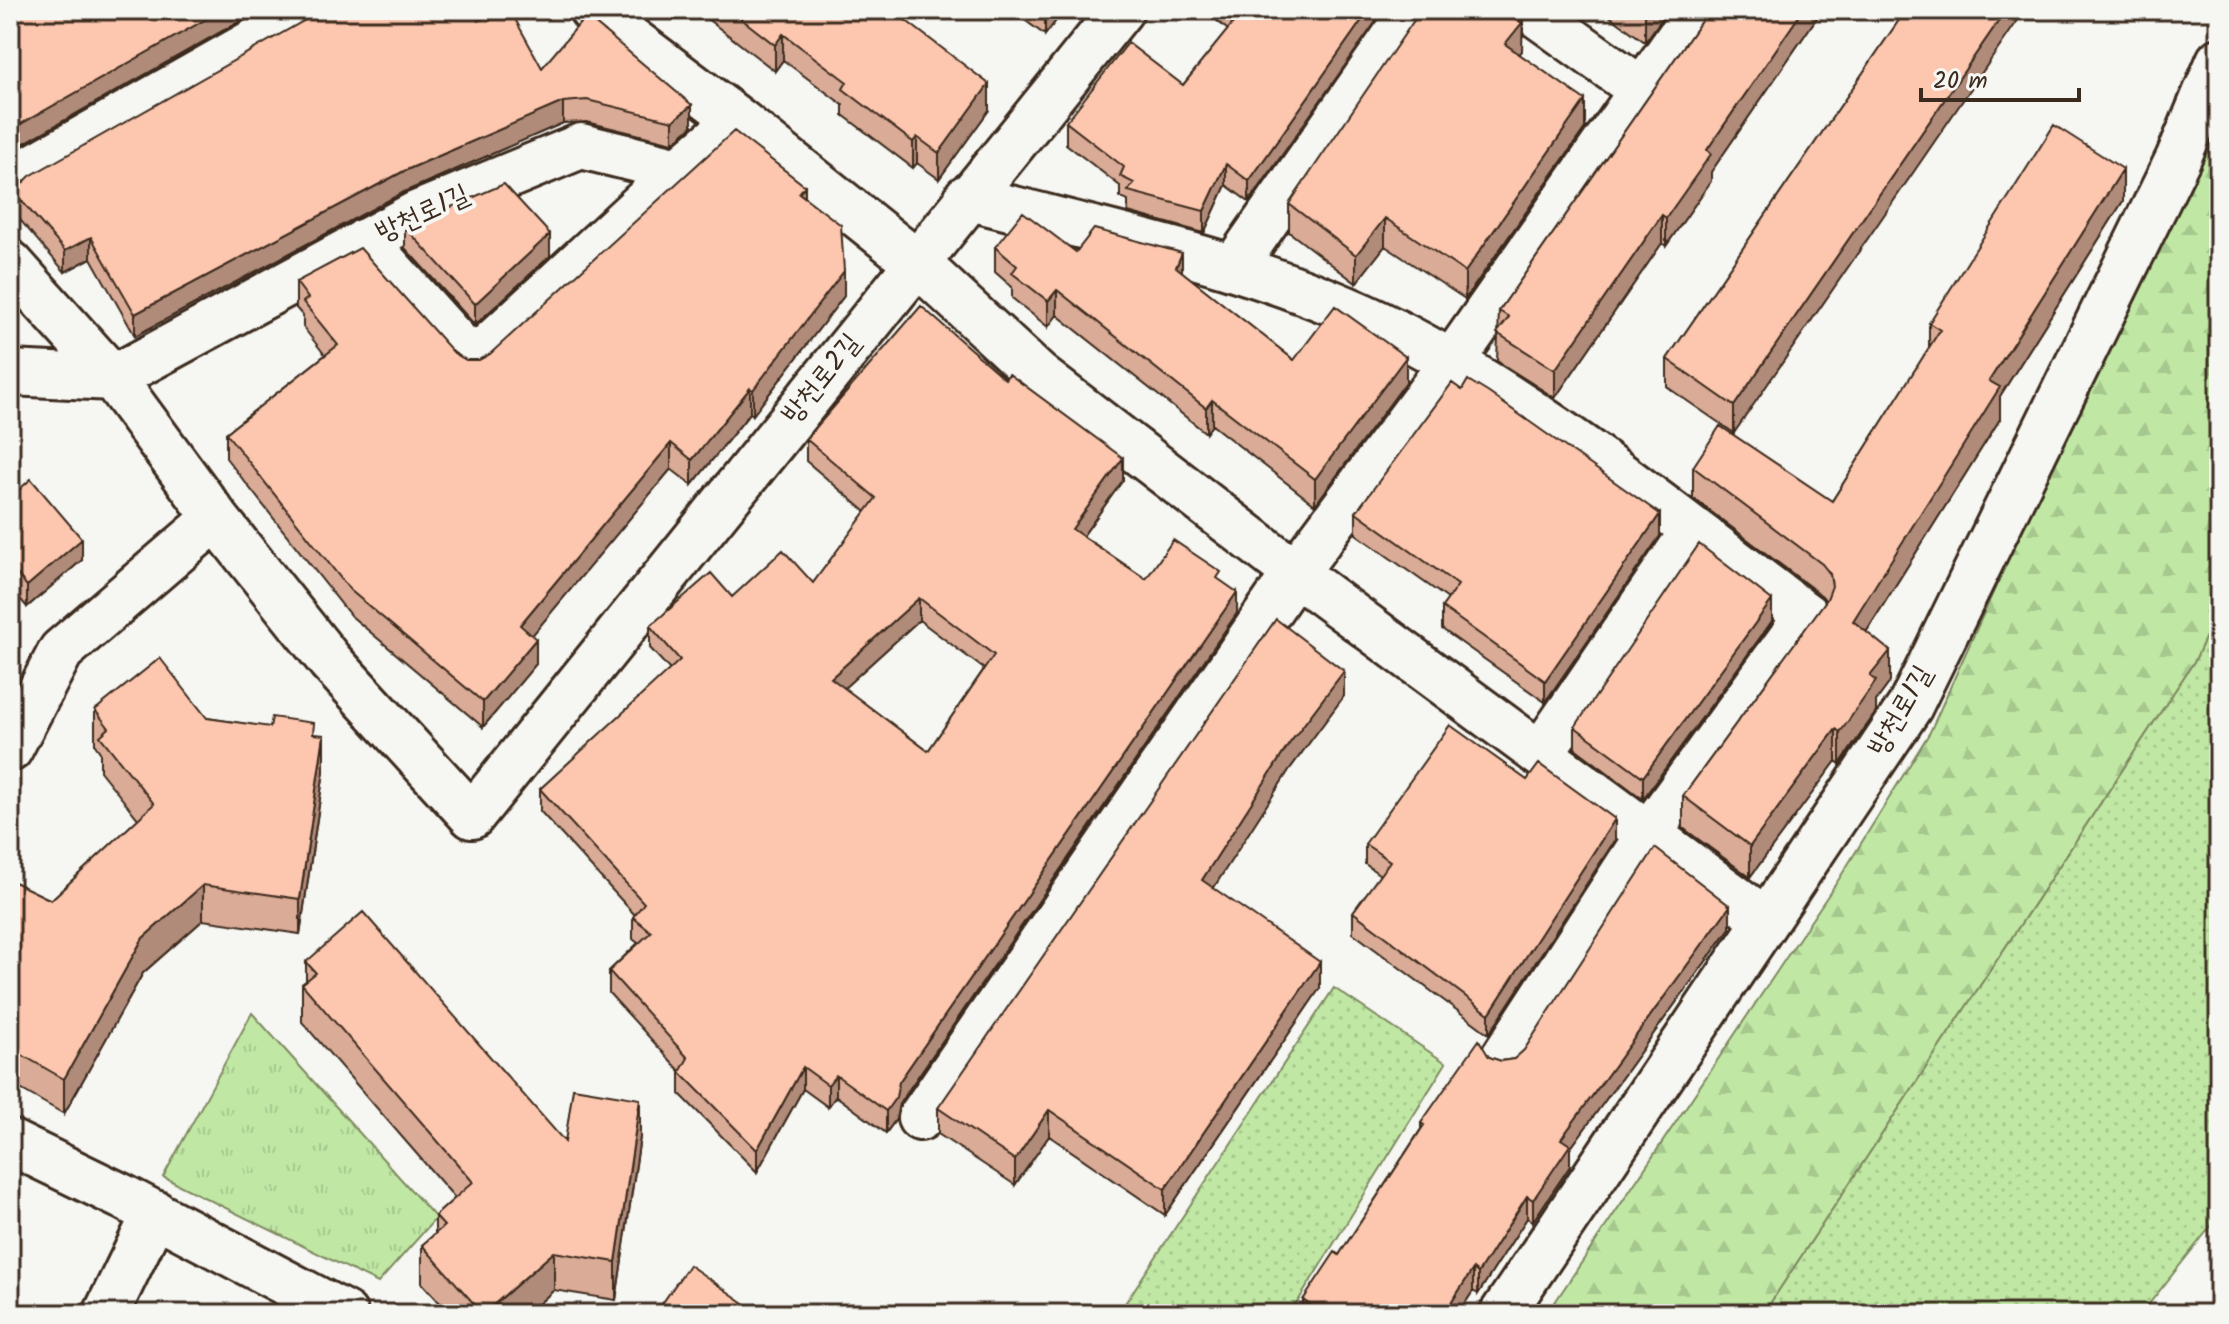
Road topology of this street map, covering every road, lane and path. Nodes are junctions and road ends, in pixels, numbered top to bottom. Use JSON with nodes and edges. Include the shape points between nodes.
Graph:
{"nodes":[{"id":1,"x":310,"y":10,"type":"edge"},
{"id":2,"x":592,"y":10,"type":"edge"},
{"id":3,"x":1121,"y":10,"type":"edge"},
{"id":4,"x":1413,"y":10,"type":"edge"},
{"id":5,"x":1530,"y":10,"type":"edge"},
{"id":6,"x":1698,"y":10,"type":"edge"},
{"id":7,"x":2219,"y":61,"type":"edge"},
{"id":8,"x":1643,"y":91,"type":"junction"},
{"id":9,"x":738,"y":120,"type":"junction"},
{"id":10,"x":679,"y":170,"type":"junction"},
{"id":11,"x":10,"y":180,"type":"edge"},
{"id":12,"x":967,"y":197,"type":"junction"},
{"id":13,"x":365,"y":241,"type":"junction"},
{"id":14,"x":916,"y":262,"type":"junction"},
{"id":15,"x":10,"y":263,"type":"edge"},
{"id":16,"x":1234,"y":267,"type":"junction"},
{"id":17,"x":1452,"y":362,"type":"junction"},
{"id":18,"x":10,"y":373,"type":"edge"},
{"id":19,"x":113,"y":378,"type":"junction"},
{"id":20,"x":216,"y":518,"type":"junction"},
{"id":21,"x":1693,"y":531,"type":"junction"},
{"id":22,"x":1295,"y":573,"type":"junction"},
{"id":23,"x":10,"y":749,"type":"edge"},
{"id":24,"x":1541,"y":753,"type":"junction"},
{"id":25,"x":1649,"y":833,"type":"junction"},
{"id":26,"x":1764,"y":919,"type":"junction"},
{"id":27,"x":1503,"y":1058,"type":"edge"},
{"id":28,"x":920,"y":1118,"type":"dead end"},
{"id":29,"x":10,"y":1142,"type":"edge"},
{"id":30,"x":155,"y":1213,"type":"junction"},
{"id":31,"x":106,"y":1314,"type":"edge"},
{"id":32,"x":345,"y":1314,"type":"edge"},
{"id":33,"x":1502,"y":1314,"type":"edge"}],
"edges":[{"from":1,"to":11,"type":"street"},
{"from":2,"to":9,"type":"street"},
{"from":3,"to":12,"type":"street","name":"방천로2길"},
{"from":4,"to":16,"type":"street"},
{"from":5,"to":8,"type":"street"},
{"from":6,"to":8,"type":"street"},
{"from":7,"to":26,"type":"street","name":"방천로1길","via":[[2178,159],[1910,706]]},
{"from":8,"to":17,"type":"street"},
{"from":9,"to":10,"type":"street"},
{"from":9,"to":14,"type":"street"},
{"from":10,"to":13,"type":"street","name":"방천로1길","via":[[581,146],[416,214]]},
{"from":10,"to":13,"type":"street","via":[[473,361]]},
{"from":12,"to":14,"type":"street","name":"방천로2길"},
{"from":12,"to":16,"type":"street"},
{"from":13,"to":19,"type":"street","name":"방천로1길"},
{"from":14,"to":20,"type":"street","name":"방천로2길","via":[[472,816],[330,661]]},
{"from":14,"to":22,"type":"street","via":[[1038,375]]},
{"from":15,"to":19,"type":"street"},
{"from":16,"to":17,"type":"street","via":[[1391,330]]},
{"from":17,"to":21,"type":"street"},
{"from":17,"to":22,"type":"street"},
{"from":18,"to":19,"type":"street"},
{"from":19,"to":20,"type":"street"},
{"from":20,"to":23,"type":"street","via":[[61,651]]},
{"from":21,"to":24,"type":"street"},
{"from":21,"to":25,"type":"street","via":[[1807,616]]},
{"from":22,"to":24,"type":"street"},
{"from":22,"to":28,"type":"street"},
{"from":24,"to":25,"type":"street"},
{"from":25,"to":26,"type":"street"},
{"from":25,"to":27,"type":"street"},
{"from":26,"to":33,"type":"street","name":"방천로1길"},
{"from":29,"to":30,"type":"street"},
{"from":30,"to":31,"type":"street"},
{"from":30,"to":32,"type":"street"}]}
